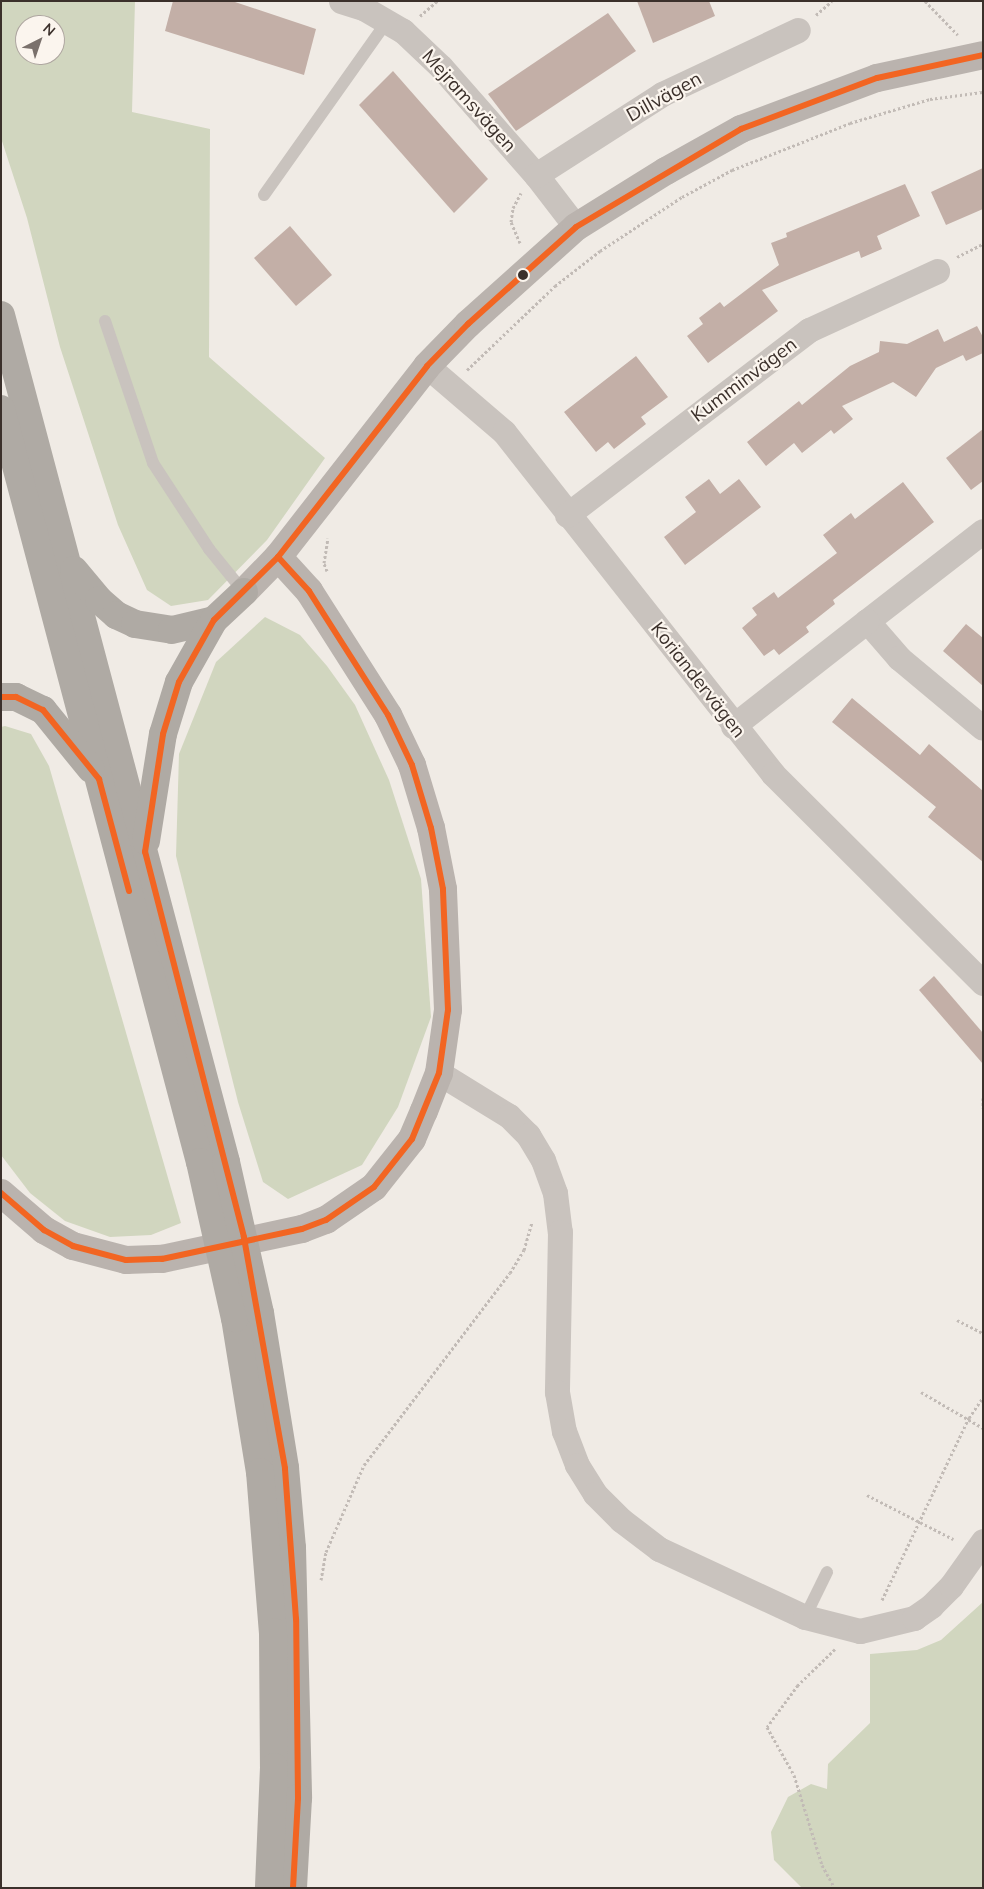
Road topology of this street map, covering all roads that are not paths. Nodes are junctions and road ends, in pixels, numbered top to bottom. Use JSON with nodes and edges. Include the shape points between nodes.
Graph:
{"nodes":[{"id":1,"x":341,"y":1,"type":"edge"},
{"id":2,"x":386,"y":21,"type":"junction"},
{"id":3,"x":798,"y":30,"type":"dead end"},
{"id":4,"x":980,"y":56,"type":"edge"},
{"id":5,"x":536,"y":175,"type":"junction"},
{"id":6,"x":264,"y":195,"type":"dead end"},
{"id":7,"x":576,"y":227,"type":"junction"},
{"id":8,"x":937,"y":271,"type":"dead end"},
{"id":9,"x":1,"y":315,"type":"edge"},
{"id":10,"x":105,"y":321,"type":"dead end"},
{"id":11,"x":427,"y":366,"type":"junction"},
{"id":12,"x":1,"y":409,"type":"edge"},
{"id":13,"x":568,"y":515,"type":"junction"},
{"id":14,"x":983,"y":531,"type":"edge"},
{"id":15,"x":278,"y":557,"type":"junction"},
{"id":16,"x":67,"y":561,"type":"junction"},
{"id":17,"x":244,"y":592,"type":"junction"},
{"id":18,"x":214,"y":620,"type":"junction"},
{"id":19,"x":867,"y":621,"type":"junction"},
{"id":20,"x":1,"y":697,"type":"edge"},
{"id":21,"x":733,"y":726,"type":"junction"},
{"id":22,"x":983,"y":728,"type":"edge"},
{"id":23,"x":99,"y":779,"type":"junction"},
{"id":24,"x":145,"y":852,"type":"junction"},
{"id":25,"x":983,"y":983,"type":"edge"},
{"id":26,"x":438,"y":1073,"type":"junction"},
{"id":27,"x":213,"y":1162,"type":"junction"},
{"id":28,"x":1,"y":1193,"type":"edge"},
{"id":29,"x":248,"y":1316,"type":"junction"},
{"id":30,"x":980,"y":1545,"type":"edge"},
{"id":31,"x":827,"y":1572,"type":"dead end"},
{"id":32,"x":805,"y":1617,"type":"junction"},
{"id":33,"x":268,"y":1888,"type":"edge"},
{"id":34,"x":293,"y":1888,"type":"edge"}],
"edges":[{"from":1,"to":2,"type":"street","name":"Mejramsvägen"},
{"from":2,"to":5,"type":"street","name":"Mejramsvägen","via":[[402,31],[441,68]]},
{"from":2,"to":6,"type":"lane"},
{"from":3,"to":5,"type":"street","name":"Dillvägen","via":[[662,94]]},
{"from":4,"to":7,"type":"street","via":[[877,78],[741,129]]},
{"from":5,"to":7,"type":"street","name":"Mejramsvägen"},
{"from":7,"to":11,"type":"street","via":[[468,324]]},
{"from":8,"to":13,"type":"street","name":"Kumminvägen","via":[[809,330]]},
{"from":9,"to":16,"type":"highway"},
{"from":10,"to":17,"type":"lane","via":[[153,463],[208,549]]},
{"from":11,"to":13,"type":"street","name":"Koriandervägen","via":[[504,432]]},
{"from":11,"to":15,"type":"street"},
{"from":12,"to":23,"type":"highway"},
{"from":13,"to":21,"type":"street","name":"Koriandervägen"},
{"from":14,"to":19,"type":"street"},
{"from":15,"to":17,"type":"street"},
{"from":15,"to":26,"type":"street","via":[[309,591],[361,669],[412,765],[431,828],[443,889],[448,1010]]},
{"from":16,"to":18,"type":"highway","via":[[99,600],[116,615],[135,624],[172,630]]},
{"from":16,"to":24,"type":"highway"},
{"from":17,"to":18,"type":"highway"},
{"from":18,"to":24,"type":"highway","via":[[187,664],[169,709]]},
{"from":19,"to":21,"type":"street"},
{"from":19,"to":22,"type":"street","via":[[899,658]]},
{"from":20,"to":23,"type":"highway","via":[[16,697],[43,710]]},
{"from":21,"to":25,"type":"street","name":"Koriandervägen","via":[[773,774]]},
{"from":23,"to":27,"type":"highway"},
{"from":24,"to":27,"type":"highway"},
{"from":26,"to":28,"type":"street","via":[[412,1139],[388,1172],[352,1204],[302,1229],[162,1259],[126,1260],[73,1246],[44,1230]]},
{"from":26,"to":32,"type":"street","via":[[509,1116],[528,1135],[543,1160],[555,1193],[560,1232],[557,1392],[564,1431],[577,1465],[595,1494],[621,1520],[659,1549]]},
{"from":27,"to":29,"type":"highway","bridge":true},
{"from":29,"to":33,"type":"highway","via":[[273,1632],[274,1766]]},
{"from":29,"to":34,"type":"highway","via":[[285,1468],[294,1583],[298,1798]]},
{"from":30,"to":32,"type":"street","via":[[951,1586],[914,1618],[860,1631]]},
{"from":31,"to":32,"type":"lane"}]}
